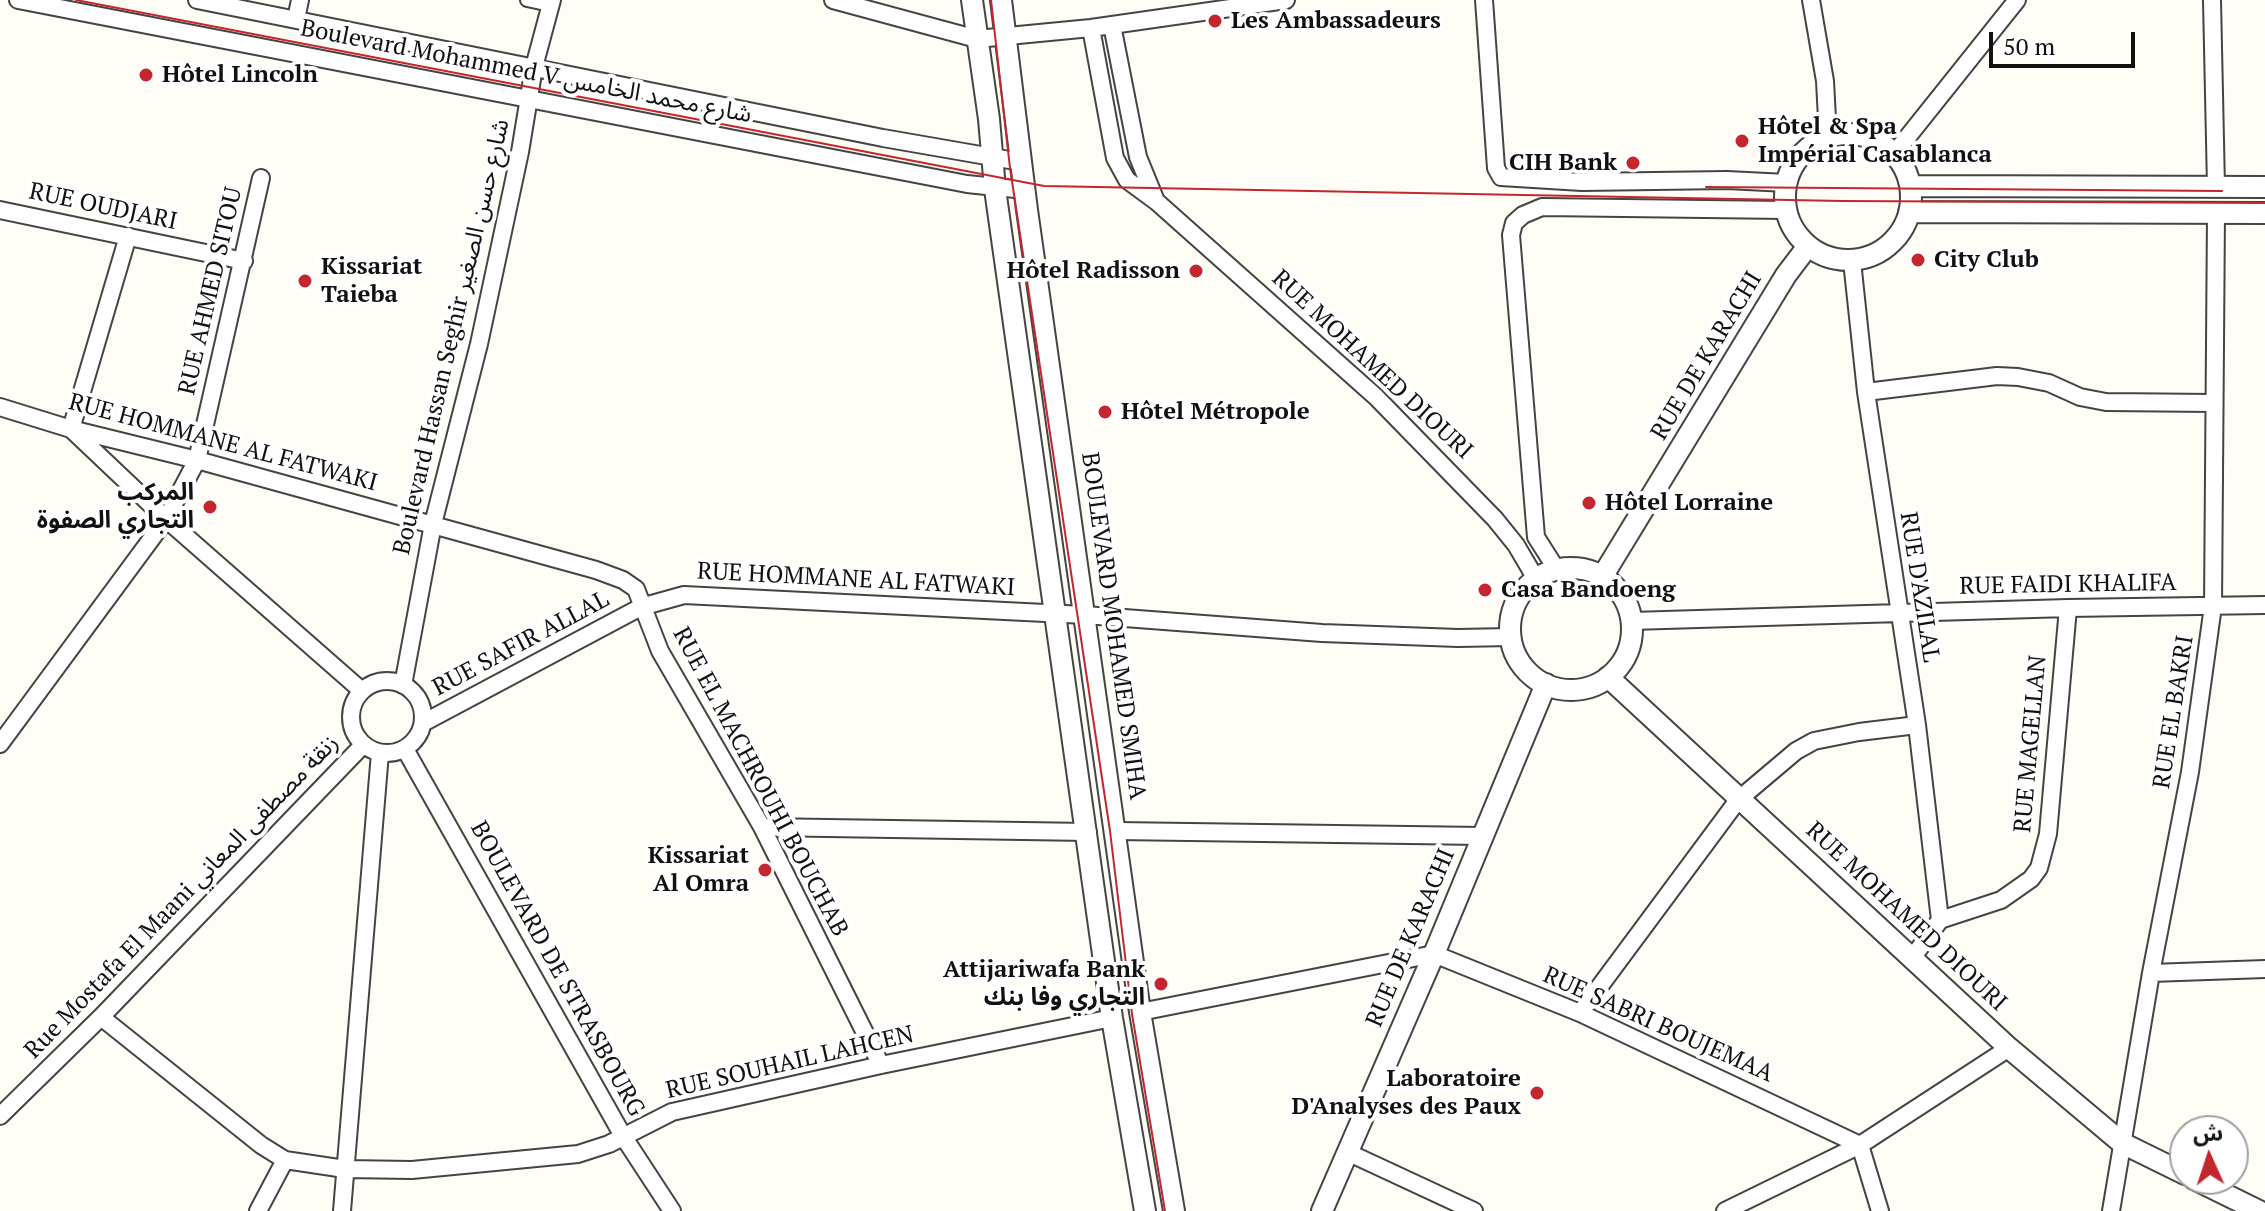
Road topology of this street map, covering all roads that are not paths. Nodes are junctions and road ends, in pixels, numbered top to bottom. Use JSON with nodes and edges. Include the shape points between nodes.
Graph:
{"nodes":[{"id":1,"x":18,"y":0,"type":"edge"},
{"id":2,"x":197,"y":0,"type":"edge"},
{"id":3,"x":300,"y":0,"type":"edge"},
{"id":4,"x":527,"y":0,"type":"edge"},
{"id":5,"x":833,"y":0,"type":"edge"},
{"id":6,"x":972,"y":0,"type":"edge"},
{"id":7,"x":1001,"y":0,"type":"edge"},
{"id":8,"x":1286,"y":0,"type":"edge"},
{"id":9,"x":1484,"y":0,"type":"edge"},
{"id":10,"x":1811,"y":0,"type":"edge"},
{"id":11,"x":2017,"y":0,"type":"edge"},
{"id":12,"x":2212,"y":0,"type":"edge"},
{"id":13,"x":1256,"y":2,"type":"edge"},
{"id":14,"x":551,"y":3,"type":"edge"},
{"id":15,"x":296,"y":19,"type":"junction"},
{"id":16,"x":1112,"y":25,"type":"junction"},
{"id":17,"x":1091,"y":28,"type":"junction"},
{"id":18,"x":1006,"y":37,"type":"junction"},
{"id":19,"x":977,"y":39,"type":"junction"},
{"id":20,"x":534,"y":67,"type":"junction"},
{"id":21,"x":529,"y":100,"type":"junction"},
{"id":22,"x":1828,"y":138,"type":"junction"},
{"id":23,"x":1894,"y":154,"type":"junction"},
{"id":24,"x":992,"y":158,"type":"junction"},
{"id":25,"x":1021,"y":162,"type":"junction"},
{"id":26,"x":261,"y":178,"type":"dead end"},
{"id":27,"x":1787,"y":183,"type":"junction"},
{"id":28,"x":1910,"y":186,"type":"junction"},
{"id":29,"x":2216,"y":187,"type":"junction"},
{"id":30,"x":2265,"y":187,"type":"edge"},
{"id":31,"x":995,"y":189,"type":"junction"},
{"id":32,"x":1025,"y":190,"type":"junction"},
{"id":33,"x":1157,"y":202,"type":"junction"},
{"id":34,"x":0,"y":210,"type":"edge"},
{"id":35,"x":1786,"y":210,"type":"junction"},
{"id":36,"x":1909,"y":212,"type":"junction"},
{"id":37,"x":2216,"y":213,"type":"junction"},
{"id":38,"x":2265,"y":213,"type":"edge"},
{"id":39,"x":128,"y":236,"type":"junction"},
{"id":40,"x":1808,"y":246,"type":"junction"},
{"id":41,"x":244,"y":261,"type":"junction"},
{"id":42,"x":1852,"y":261,"type":"junction"},
{"id":43,"x":1866,"y":392,"type":"junction"},
{"id":44,"x":2214,"y":403,"type":"junction"},
{"id":45,"x":0,"y":407,"type":"edge"},
{"id":46,"x":71,"y":429,"type":"junction"},
{"id":47,"x":197,"y":460,"type":"junction"},
{"id":48,"x":166,"y":519,"type":"junction"},
{"id":49,"x":433,"y":524,"type":"junction"},
{"id":50,"x":1557,"y":570,"type":"junction"},
{"id":51,"x":1602,"y":577,"type":"junction"},
{"id":52,"x":1536,"y":579,"type":"junction"},
{"id":53,"x":2265,"y":605,"type":"edge"},
{"id":54,"x":2213,"y":606,"type":"junction"},
{"id":55,"x":641,"y":607,"type":"junction"},
{"id":56,"x":2068,"y":608,"type":"junction"},
{"id":57,"x":1898,"y":613,"type":"junction"},
{"id":58,"x":1056,"y":614,"type":"junction"},
{"id":59,"x":1085,"y":615,"type":"junction"},
{"id":60,"x":1631,"y":621,"type":"junction"},
{"id":61,"x":1511,"y":637,"type":"junction"},
{"id":62,"x":1608,"y":677,"type":"junction"},
{"id":63,"x":1546,"y":684,"type":"junction"},
{"id":64,"x":403,"y":685,"type":"junction"},
{"id":65,"x":362,"y":691,"type":"junction"},
{"id":66,"x":423,"y":723,"type":"junction"},
{"id":67,"x":1917,"y":725,"type":"junction"},
{"id":68,"x":0,"y":744,"type":"edge"},
{"id":69,"x":363,"y":745,"type":"junction"},
{"id":70,"x":405,"y":749,"type":"junction"},
{"id":71,"x":380,"y":753,"type":"junction"},
{"id":72,"x":1738,"y":800,"type":"junction"},
{"id":73,"x":762,"y":827,"type":"junction"},
{"id":74,"x":1116,"y":831,"type":"junction"},
{"id":75,"x":1088,"y":832,"type":"junction"},
{"id":76,"x":1482,"y":836,"type":"junction"},
{"id":77,"x":1940,"y":920,"type":"junction"},
{"id":78,"x":1434,"y":954,"type":"junction"},
{"id":79,"x":1913,"y":957,"type":"junction"},
{"id":80,"x":2265,"y":969,"type":"edge"},
{"id":81,"x":2151,"y":973,"type":"junction"},
{"id":82,"x":1140,"y":1012,"type":"junction"},
{"id":83,"x":1580,"y":1013,"type":"junction"},
{"id":84,"x":101,"y":1017,"type":"junction"},
{"id":85,"x":1112,"y":1018,"type":"junction"},
{"id":86,"x":2009,"y":1048,"type":"junction"},
{"id":87,"x":881,"y":1065,"type":"junction"},
{"id":88,"x":0,"y":1116,"type":"edge"},
{"id":89,"x":623,"y":1136,"type":"junction"},
{"id":90,"x":2122,"y":1143,"type":"junction"},
{"id":91,"x":1860,"y":1145,"type":"junction"},
{"id":92,"x":1347,"y":1152,"type":"junction"},
{"id":93,"x":285,"y":1160,"type":"junction"},
{"id":94,"x":2169,"y":1166,"type":"edge"},
{"id":95,"x":345,"y":1169,"type":"junction"},
{"id":96,"x":2226,"y":1195,"type":"edge"},
{"id":97,"x":258,"y":1211,"type":"edge"},
{"id":98,"x":342,"y":1211,"type":"edge"},
{"id":99,"x":672,"y":1211,"type":"edge"},
{"id":100,"x":1145,"y":1211,"type":"edge"},
{"id":101,"x":1174,"y":1211,"type":"edge"},
{"id":102,"x":1322,"y":1211,"type":"edge"},
{"id":103,"x":1474,"y":1211,"type":"edge"},
{"id":104,"x":1725,"y":1211,"type":"edge"},
{"id":105,"x":1880,"y":1211,"type":"edge"},
{"id":106,"x":2111,"y":1211,"type":"edge"},
{"id":107,"x":2259,"y":1211,"type":"edge"}],
"edges":[{"from":1,"to":21,"type":"street","name":"Boulevard Mohammed V شارع محمد الخامس"},
{"from":2,"to":15,"type":"street","name":"Boulevard Mohammed V شارع محمد الخامس"},
{"from":3,"to":15,"type":"street"},
{"from":4,"to":14,"type":"street"},
{"from":5,"to":19,"type":"street"},
{"from":6,"to":19,"type":"street"},
{"from":7,"to":18,"type":"street","name":"BOULEVARD MOHAMED SMIHA"},
{"from":8,"to":13,"type":"street"},
{"from":9,"to":27,"type":"street","via":[[1496,168],[1501,177]]},
{"from":10,"to":22,"type":"street"},
{"from":11,"to":23,"type":"street"},
{"from":12,"to":29,"type":"street"},
{"from":13,"to":16,"type":"street"},
{"from":14,"to":20,"type":"street","name":"Boulevard Hassan Seghir شارع حسن الصغير"},
{"from":15,"to":20,"type":"street","name":"Boulevard Mohammed V شارع محمد الخامس"},
{"from":16,"to":17,"type":"street"},
{"from":16,"to":33,"type":"street","via":[[1138,157]]},
{"from":17,"to":18,"type":"street"},
{"from":17,"to":33,"type":"street","name":"RUE MOHAMED DIOURI","via":[[1119,169]]},
{"from":18,"to":19,"type":"street"},
{"from":18,"to":25,"type":"street","name":"BOULEVARD MOHAMED SMIHA"},
{"from":19,"to":24,"type":"street"},
{"from":20,"to":21,"type":"street","name":"Boulevard Hassan Seghir شارع حسن الصغير"},
{"from":20,"to":24,"type":"street","name":"Boulevard Mohammed V شارع محمد الخامس"},
{"from":21,"to":31,"type":"street","name":"Boulevard Mohammed V شارع محمد الخامس"},
{"from":21,"to":49,"type":"street","name":"Boulevard Hassan Seghir شارع حسن الصغير","via":[[479,344]]},
{"from":22,"to":23,"type":"street","via":[[1862,136]]},
{"from":22,"to":27,"type":"street","via":[[1801,155]]},
{"from":23,"to":28,"type":"street"},
{"from":24,"to":25,"type":"street","name":"Boulevard Mohammed V شارع محمد الخامس"},
{"from":24,"to":31,"type":"street"},
{"from":25,"to":32,"type":"street","name":"BOULEVARD MOHAMED SMIHA"},
{"from":26,"to":41,"type":"street","name":"RUE AHMED SITOU"},
{"from":27,"to":35,"type":"street"},
{"from":28,"to":29,"type":"street"},
{"from":28,"to":36,"type":"street"},
{"from":29,"to":30,"type":"street"},
{"from":31,"to":32,"type":"street","name":"Boulevard Mohammed V شارع محمد الخامس"},
{"from":31,"to":58,"type":"street"},
{"from":32,"to":59,"type":"street","name":"BOULEVARD MOHAMED SMIHA"},
{"from":33,"to":52,"type":"street","name":"RUE MOHAMED DIOURI","via":[[1376,397],[1495,519]]},
{"from":34,"to":39,"type":"street","name":"RUE OUDJARI"},
{"from":35,"to":40,"type":"street"},
{"from":35,"to":50,"type":"street","via":[[1542,207],[1514,223],[1536,537]]},
{"from":36,"to":37,"type":"street"},
{"from":36,"to":42,"type":"street","via":[[1887,246]]},
{"from":37,"to":38,"type":"street"},
{"from":37,"to":44,"type":"street","name":"RUE EL BAKRI"},
{"from":39,"to":41,"type":"street","name":"RUE OUDJARI"},
{"from":39,"to":46,"type":"street"},
{"from":40,"to":42,"type":"street"},
{"from":40,"to":51,"type":"street","name":"RUE DE KARACHI"},
{"from":41,"to":47,"type":"street","name":"RUE AHMED SITOU"},
{"from":42,"to":43,"type":"street","name":"RUE D'AZILAL"},
{"from":43,"to":44,"type":"street","via":[[1997,376],[2049,383],[2106,402]]},
{"from":43,"to":57,"type":"street","name":"RUE D'AZILAL"},
{"from":44,"to":54,"type":"street","name":"RUE EL BAKRI"},
{"from":45,"to":46,"type":"street","name":"RUE HOMMANE AL FATWAKI"},
{"from":46,"to":47,"type":"street","name":"RUE HOMMANE AL FATWAKI"},
{"from":46,"to":48,"type":"street"},
{"from":47,"to":48,"type":"street","name":"RUE AHMED SITOU"},
{"from":47,"to":49,"type":"street","name":"RUE HOMMANE AL FATWAKI"},
{"from":48,"to":65,"type":"street"},
{"from":48,"to":68,"type":"street","name":"RUE AHMED SITOU"},
{"from":49,"to":55,"type":"street","name":"RUE HOMMANE AL FATWAKI","via":[[623,580],[636,589]]},
{"from":49,"to":64,"type":"street","name":"Boulevard Hassan Seghir شارع حسن الصغير"},
{"from":50,"to":51,"type":"street","via":[[1580,569]]},
{"from":50,"to":52,"type":"street"},
{"from":51,"to":60,"type":"street","via":[[1623,598]]},
{"from":52,"to":61,"type":"street","via":[[1515,605]]},
{"from":53,"to":54,"type":"street","name":"RUE FAIDI KHALIFA"},
{"from":54,"to":56,"type":"street","name":"RUE FAIDI KHALIFA"},
{"from":54,"to":81,"type":"street","name":"RUE EL BAKRI","via":[[2192,758]]},
{"from":55,"to":58,"type":"street","name":"RUE HOMMANE AL FATWAKI","via":[[684,595]]},
{"from":55,"to":66,"type":"street","name":"RUE SAFIR ALLAL"},
{"from":55,"to":73,"type":"street","name":"RUE EL MACHROUHI BOUCHAB","via":[[660,651]]},
{"from":56,"to":57,"type":"street","name":"RUE FAIDI KHALIFA"},
{"from":56,"to":77,"type":"street","name":"RUE MAGELLAN","via":[[2048,834],[2039,868],[2001,900]]},
{"from":57,"to":60,"type":"street","name":"RUE FAIDI KHALIFA"},
{"from":57,"to":67,"type":"street","name":"RUE D'AZILAL"},
{"from":58,"to":59,"type":"street","name":"RUE HOMMANE AL FATWAKI"},
{"from":58,"to":75,"type":"street"},
{"from":59,"to":61,"type":"street","name":"RUE HOMMANE AL FATWAKI","via":[[1322,633]]},
{"from":59,"to":74,"type":"street","name":"BOULEVARD MOHAMED SMIHA"},
{"from":60,"to":62,"type":"street","via":[[1626,655]]},
{"from":61,"to":63,"type":"street","via":[[1525,669]]},
{"from":62,"to":63,"type":"street","via":[[1587,688]]},
{"from":62,"to":72,"type":"street","name":"RUE MOHAMED DIOURI"},
{"from":63,"to":76,"type":"street","name":"RUE DE KARACHI"},
{"from":64,"to":65,"type":"street","via":[[385,681]]},
{"from":64,"to":66,"type":"street","via":[[421,704]]},
{"from":65,"to":69,"type":"street","via":[[351,715]]},
{"from":66,"to":70,"type":"street"},
{"from":67,"to":72,"type":"street","via":[[1814,741]]},
{"from":67,"to":77,"type":"street","name":"RUE D'AZILAL"},
{"from":69,"to":71,"type":"street"},
{"from":69,"to":84,"type":"street","name":"Rue Mostafa El Maani زنقة مصطفى المعاني"},
{"from":70,"to":71,"type":"street"},
{"from":70,"to":89,"type":"street","name":"BOULEVARD DE STRASBOURG"},
{"from":71,"to":95,"type":"street"},
{"from":72,"to":79,"type":"street","name":"RUE MOHAMED DIOURI"},
{"from":72,"to":83,"type":"street"},
{"from":73,"to":75,"type":"street"},
{"from":73,"to":87,"type":"street","name":"RUE EL MACHROUHI BOUCHAB"},
{"from":74,"to":76,"type":"street"},
{"from":74,"to":82,"type":"street","name":"BOULEVARD MOHAMED SMIHA"},
{"from":75,"to":85,"type":"street"},
{"from":76,"to":78,"type":"street","name":"RUE DE KARACHI"},
{"from":77,"to":79,"type":"street"},
{"from":78,"to":82,"type":"street"},
{"from":78,"to":83,"type":"street","name":"RUE SABRI BOUJEMAA"},
{"from":78,"to":92,"type":"street","name":"RUE DE KARACHI"},
{"from":79,"to":86,"type":"street","name":"RUE MOHAMED DIOURI"},
{"from":80,"to":81,"type":"street"},
{"from":81,"to":90,"type":"street","name":"RUE EL BAKRI"},
{"from":82,"to":101,"type":"street","name":"BOULEVARD MOHAMED SMIHA"},
{"from":83,"to":91,"type":"street","name":"RUE SABRI BOUJEMAA"},
{"from":84,"to":88,"type":"street","name":"Rue Mostafa El Maani زنقة مصطفى المعاني"},
{"from":84,"to":93,"type":"street","name":"RUE SOUHAIL LAHCEN"},
{"from":85,"to":87,"type":"street","name":"RUE SOUHAIL LAHCEN"},
{"from":85,"to":100,"type":"street"},
{"from":86,"to":90,"type":"street","name":"RUE MOHAMED DIOURI"},
{"from":86,"to":91,"type":"street"},
{"from":87,"to":89,"type":"street","name":"RUE SOUHAIL LAHCEN","via":[[672,1112]]},
{"from":89,"to":95,"type":"street","name":"RUE SOUHAIL LAHCEN","via":[[578,1154],[412,1170]]},
{"from":89,"to":99,"type":"street","name":"BOULEVARD DE STRASBOURG"},
{"from":90,"to":94,"type":"street","name":"RUE MOHAMED DIOURI"},
{"from":90,"to":106,"type":"street","name":"RUE EL BAKRI"},
{"from":91,"to":104,"type":"street"},
{"from":91,"to":105,"type":"street"},
{"from":92,"to":102,"type":"street","name":"RUE DE KARACHI"},
{"from":92,"to":103,"type":"street"},
{"from":93,"to":95,"type":"street","name":"RUE SOUHAIL LAHCEN"},
{"from":93,"to":97,"type":"street"},
{"from":95,"to":98,"type":"street"},
{"from":96,"to":107,"type":"street"}]}
